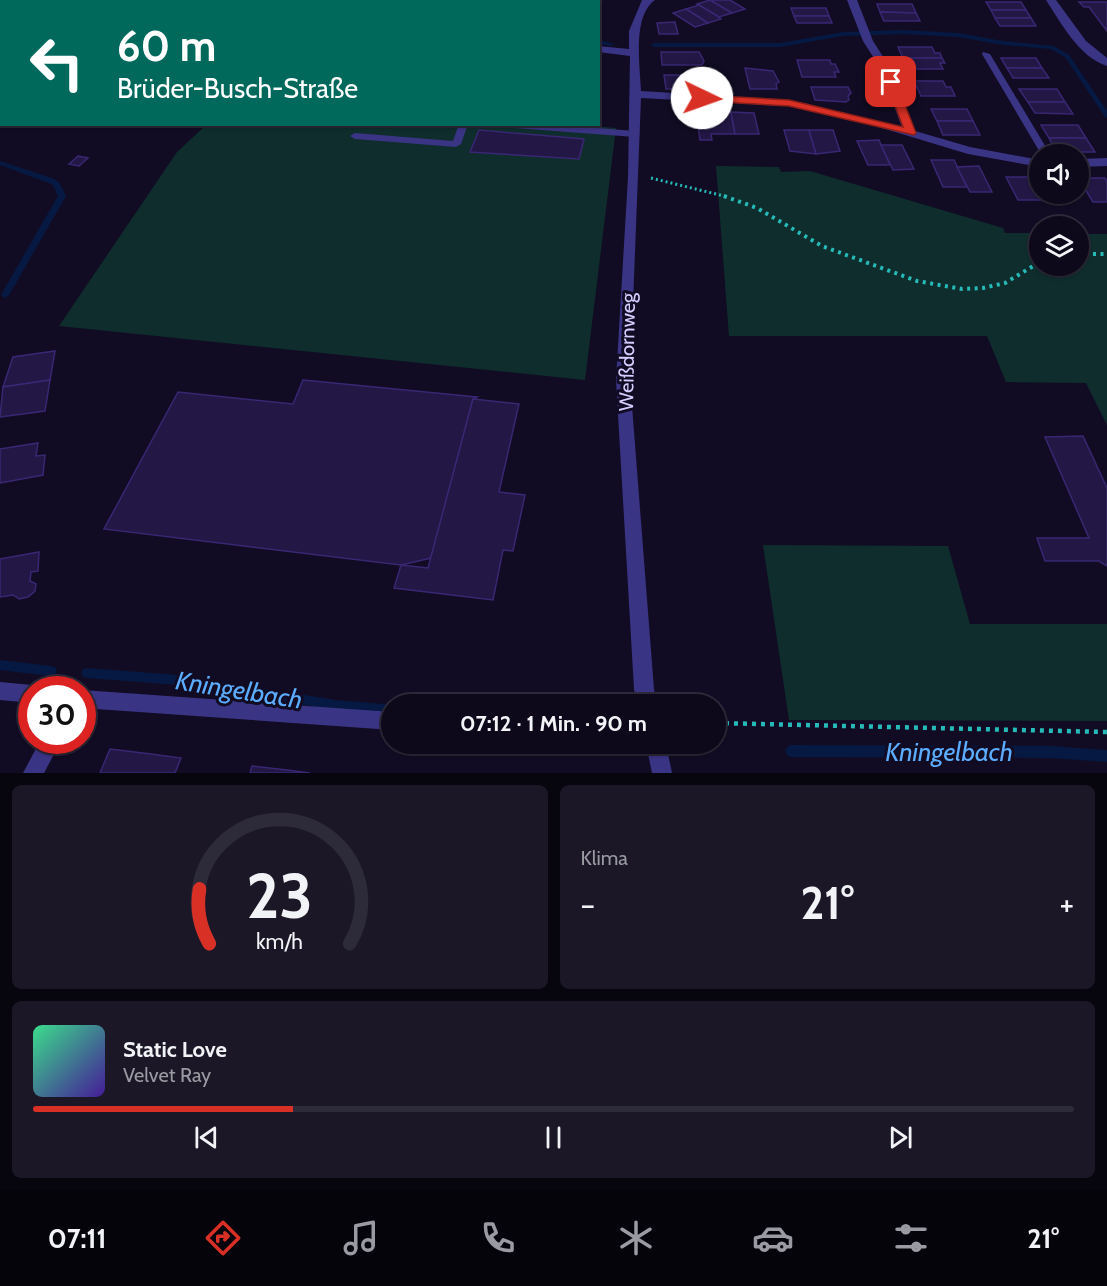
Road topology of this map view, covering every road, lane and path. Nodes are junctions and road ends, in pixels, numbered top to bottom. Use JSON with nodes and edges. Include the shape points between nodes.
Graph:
{"nodes":[{"id":1,"x":647,"y":0,"type":"edge"},
{"id":2,"x":852,"y":0,"type":"edge"},
{"id":3,"x":1051,"y":0,"type":"edge"},
{"id":4,"x":600,"y":49,"type":"edge"},
{"id":5,"x":634,"y":53,"type":"junction"},
{"id":6,"x":986,"y":54,"type":"dead end"},
{"id":7,"x":1107,"y":63,"type":"edge"},
{"id":8,"x":636,"y":94,"type":"junction"},
{"id":9,"x":463,"y":126,"type":"edge"},
{"id":10,"x":529,"y":126,"type":"edge"},
{"id":11,"x":910,"y":133,"type":"junction"},
{"id":12,"x":635,"y":134,"type":"junction"},
{"id":13,"x":355,"y":136,"type":"dead end"},
{"id":14,"x":1040,"y":144,"type":"edge"},
{"id":15,"x":1029,"y":162,"type":"edge"},
{"id":16,"x":1107,"y":162,"type":"edge"},
{"id":17,"x":1089,"y":163,"type":"edge"},
{"id":18,"x":634,"y":177,"type":"junction"},
{"id":19,"x":1089,"y":254,"type":"edge"},
{"id":20,"x":1107,"y":254,"type":"edge"},
{"id":21,"x":1029,"y":269,"type":"edge"},
{"id":22,"x":0,"y":691,"type":"edge"},
{"id":23,"x":18,"y":693,"type":"edge"},
{"id":24,"x":645,"y":694,"type":"edge"},
{"id":25,"x":96,"y":700,"type":"edge"},
{"id":26,"x":381,"y":721,"type":"edge"},
{"id":27,"x":726,"y":723,"type":"edge"},
{"id":28,"x":1107,"y":732,"type":"edge"},
{"id":29,"x":44,"y":754,"type":"edge"},
{"id":30,"x":658,"y":754,"type":"edge"},
{"id":31,"x":33,"y":773,"type":"edge"},
{"id":32,"x":662,"y":773,"type":"edge"}],
"edges":[{"from":1,"to":5,"type":"street","name":"Weißdornweg","via":[[634,31]]},
{"from":2,"to":11,"type":"street","via":[[868,41],[885,66]]},
{"from":3,"to":7,"type":"street","via":[[1082,45]]},
{"from":4,"to":5,"type":"street"},
{"from":5,"to":8,"type":"street","name":"Weißdornweg"},
{"from":6,"to":14,"type":"lane"},
{"from":8,"to":11,"type":"street","via":[[789,103]]},
{"from":8,"to":12,"type":"street","name":"Weißdornweg"},
{"from":9,"to":13,"type":"lane","via":[[456,144]]},
{"from":10,"to":12,"type":"lane"},
{"from":11,"to":15,"type":"street"},
{"from":12,"to":18,"type":"street","name":"Weißdornweg"},
{"from":16,"to":17,"type":"street"},
{"from":18,"to":21,"type":"path","via":[[690,186],[758,208],[822,246],[916,281],[962,289],[983,288],[1005,283]]},
{"from":18,"to":24,"type":"street","name":"Weißdornweg","via":[[623,380]]},
{"from":19,"to":20,"type":"path"},
{"from":22,"to":23,"type":"street"},
{"from":25,"to":26,"type":"street"},
{"from":27,"to":28,"type":"path"},
{"from":29,"to":31,"type":"street"},
{"from":30,"to":32,"type":"street"}]}
